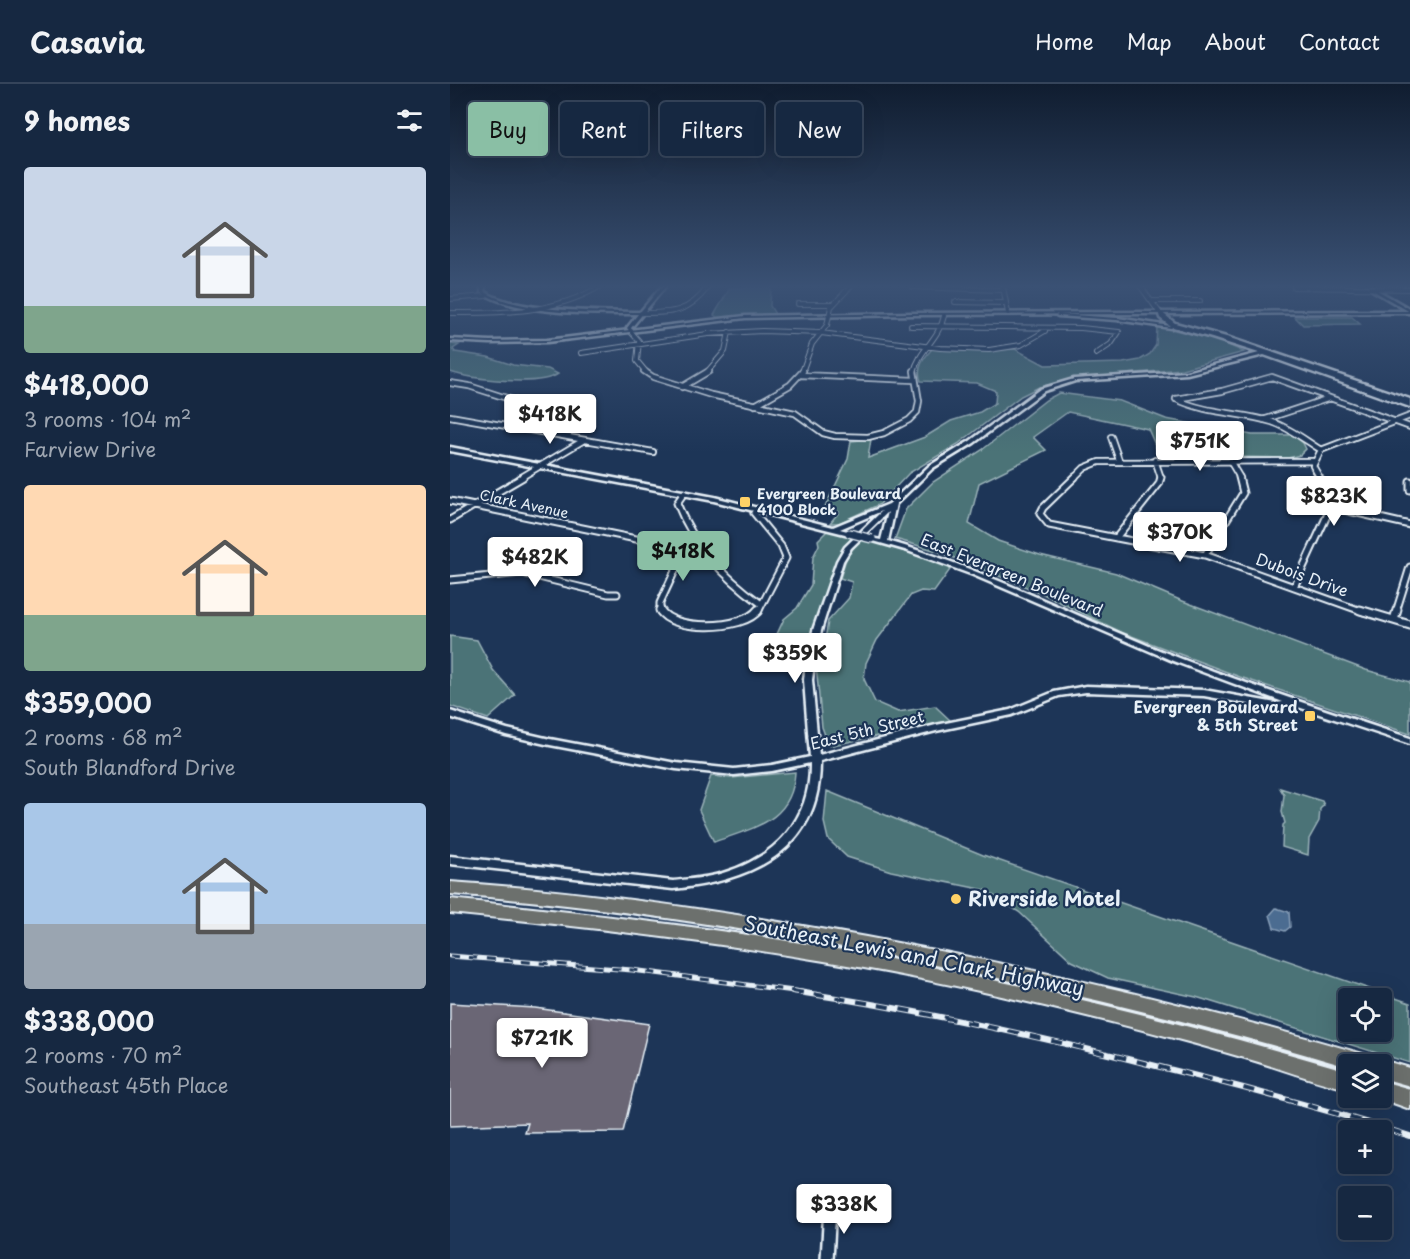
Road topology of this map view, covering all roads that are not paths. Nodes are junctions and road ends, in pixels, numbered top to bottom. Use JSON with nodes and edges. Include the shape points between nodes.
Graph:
{"nodes":[{"id":1,"x":470,"y":342,"type":"edge"},
{"id":2,"x":541,"y":342,"type":"edge"},
{"id":3,"x":655,"y":342,"type":"edge"},
{"id":4,"x":728,"y":342,"type":"edge"},
{"id":5,"x":814,"y":342,"type":"edge"},
{"id":6,"x":889,"y":342,"type":"edge"},
{"id":7,"x":933,"y":342,"type":"edge"},
{"id":8,"x":1026,"y":342,"type":"edge"},
{"id":9,"x":1112,"y":342,"type":"edge"},
{"id":10,"x":1226,"y":342,"type":"edge"},
{"id":11,"x":1237,"y":342,"type":"edge"},
{"id":12,"x":639,"y":344,"type":"junction"},
{"id":13,"x":928,"y":347,"type":"junction"},
{"id":14,"x":581,"y":353,"type":"dead end"},
{"id":15,"x":1096,"y":354,"type":"dead end"},
{"id":16,"x":1262,"y":354,"type":"junction"},
{"id":17,"x":801,"y":375,"type":"junction"},
{"id":18,"x":914,"y":380,"type":"junction"},
{"id":19,"x":450,"y":383,"type":"edge"},
{"id":20,"x":682,"y":387,"type":"junction"},
{"id":21,"x":1330,"y":398,"type":"junction"},
{"id":22,"x":1410,"y":403,"type":"edge"},
{"id":23,"x":756,"y":405,"type":"junction"},
{"id":24,"x":450,"y":416,"type":"edge"},
{"id":25,"x":1410,"y":416,"type":"edge"},
{"id":26,"x":1263,"y":420,"type":"junction"},
{"id":27,"x":1395,"y":422,"type":"junction"},
{"id":28,"x":1410,"y":427,"type":"edge"},
{"id":29,"x":535,"y":430,"type":"junction"},
{"id":30,"x":1111,"y":437,"type":"dead end"},
{"id":31,"x":584,"y":440,"type":"junction"},
{"id":32,"x":450,"y":449,"type":"edge"},
{"id":33,"x":1321,"y":450,"type":"junction"},
{"id":34,"x":653,"y":452,"type":"dead end"},
{"id":35,"x":1119,"y":460,"type":"junction"},
{"id":36,"x":1155,"y":460,"type":"junction"},
{"id":37,"x":1230,"y":461,"type":"junction"},
{"id":38,"x":1313,"y":461,"type":"junction"},
{"id":39,"x":540,"y":465,"type":"junction"},
{"id":40,"x":1410,"y":481,"type":"edge"},
{"id":41,"x":1410,"y":490,"type":"edge"},
{"id":42,"x":684,"y":493,"type":"junction"},
{"id":43,"x":450,"y":501,"type":"edge"},
{"id":44,"x":893,"y":504,"type":"junction"},
{"id":45,"x":473,"y":506,"type":"junction"},
{"id":46,"x":1331,"y":507,"type":"junction"},
{"id":47,"x":758,"y":509,"type":"junction"},
{"id":48,"x":450,"y":520,"type":"edge"},
{"id":49,"x":1410,"y":525,"type":"edge"},
{"id":50,"x":834,"y":529,"type":"junction"},
{"id":51,"x":1116,"y":538,"type":"junction"},
{"id":52,"x":884,"y":542,"type":"junction"},
{"id":53,"x":698,"y":546,"type":"junction"},
{"id":54,"x":685,"y":549,"type":"junction"},
{"id":55,"x":1205,"y":555,"type":"junction"},
{"id":56,"x":1410,"y":571,"type":"edge"},
{"id":57,"x":450,"y":580,"type":"edge"},
{"id":58,"x":1294,"y":587,"type":"junction"},
{"id":59,"x":617,"y":594,"type":"dead end"},
{"id":60,"x":760,"y":603,"type":"junction"},
{"id":61,"x":1394,"y":620,"type":"junction"},
{"id":62,"x":1410,"y":625,"type":"edge"},
{"id":63,"x":1292,"y":702,"type":"junction"},
{"id":64,"x":450,"y":714,"type":"edge"},
{"id":65,"x":1410,"y":741,"type":"edge"},
{"id":66,"x":815,"y":759,"type":"junction"},
{"id":67,"x":450,"y":860,"type":"edge"},
{"id":68,"x":450,"y":888,"type":"edge"},
{"id":69,"x":450,"y":906,"type":"edge"},
{"id":70,"x":1338,"y":1056,"type":"edge"},
{"id":71,"x":1392,"y":1072,"type":"edge"},
{"id":72,"x":1338,"y":1077,"type":"edge"},
{"id":73,"x":1410,"y":1077,"type":"edge"},
{"id":74,"x":1392,"y":1093,"type":"edge"},
{"id":75,"x":1410,"y":1099,"type":"edge"},
{"id":76,"x":830,"y":1208,"type":"dead end"},
{"id":77,"x":827,"y":1259,"type":"edge"}],
"edges":[{"from":1,"to":2,"type":"main road"},
{"from":3,"to":12,"type":"street"},
{"from":4,"to":20,"type":"street","via":[[716,366]]},
{"from":5,"to":17,"type":"street"},
{"from":6,"to":13,"type":"street"},
{"from":7,"to":13,"type":"street"},
{"from":8,"to":13,"type":"street","via":[[1007,348],[970,350]]},
{"from":9,"to":15,"type":"street"},
{"from":10,"to":16,"type":"street"},
{"from":11,"to":22,"type":"street"},
{"from":12,"to":14,"type":"street"},
{"from":12,"to":20,"type":"street","via":[[637,361],[642,369]]},
{"from":13,"to":18,"type":"street","via":[[916,363]]},
{"from":16,"to":22,"type":"street"},
{"from":16,"to":44,"type":"street","via":[[1187,373],[1092,378],[1052,386],[931,467]]},
{"from":17,"to":18,"type":"street"},
{"from":17,"to":23,"type":"street"},
{"from":18,"to":23,"type":"street","via":[[920,399],[917,412],[897,427],[868,437],[823,433],[795,413]]},
{"from":19,"to":29,"type":"street","via":[[551,415],[545,425]]},
{"from":20,"to":23,"type":"street"},
{"from":21,"to":26,"type":"street"},
{"from":21,"to":26,"type":"street","via":[[1272,376],[1176,399],[1208,413]]},
{"from":21,"to":27,"type":"street"},
{"from":24,"to":29,"type":"street"},
{"from":25,"to":27,"type":"street"},
{"from":26,"to":33,"type":"street","via":[[1296,432]]},
{"from":27,"to":28,"type":"street"},
{"from":27,"to":33,"type":"street"},
{"from":29,"to":31,"type":"street"},
{"from":30,"to":35,"type":"street"},
{"from":31,"to":34,"type":"street"},
{"from":31,"to":39,"type":"street"},
{"from":32,"to":39,"type":"street","name":"East Evergreen Boulevard"},
{"from":33,"to":38,"type":"street"},
{"from":35,"to":36,"type":"street"},
{"from":35,"to":51,"type":"street","name":"Dubois Drive","via":[[1084,468],[1040,514],[1050,525]]},
{"from":36,"to":37,"type":"street"},
{"from":36,"to":51,"type":"street","via":[[1159,484]]},
{"from":37,"to":38,"type":"street"},
{"from":37,"to":55,"type":"street","via":[[1242,481],[1243,493]]},
{"from":38,"to":46,"type":"street","via":[[1330,496]]},
{"from":39,"to":42,"type":"street","name":"East Evergreen Boulevard"},
{"from":39,"to":45,"type":"street"},
{"from":40,"to":41,"type":"street"},
{"from":42,"to":47,"type":"street","name":"East Evergreen Boulevard"},
{"from":42,"to":53,"type":"street","via":[[677,503]]},
{"from":43,"to":45,"type":"street","name":"Clark Avenue"},
{"from":44,"to":50,"type":"street"},
{"from":44,"to":52,"type":"street"},
{"from":44,"to":66,"type":"street","via":[[848,547],[823,613],[809,667]]},
{"from":45,"to":48,"type":"street"},
{"from":45,"to":54,"type":"street","name":"Clark Avenue"},
{"from":46,"to":49,"type":"street"},
{"from":46,"to":58,"type":"street"},
{"from":47,"to":50,"type":"street","name":"East Evergreen Boulevard"},
{"from":47,"to":60,"type":"street","via":[[754,513],[786,558]]},
{"from":50,"to":52,"type":"street","name":"East Evergreen Boulevard","bridge":true},
{"from":51,"to":55,"type":"street","name":"Dubois Drive"},
{"from":52,"to":63,"type":"street","name":"East Evergreen Boulevard","via":[[1023,592],[1142,646]]},
{"from":53,"to":54,"type":"street","name":"Clark Avenue"},
{"from":53,"to":60,"type":"street","via":[[728,579]]},
{"from":54,"to":60,"type":"street","via":[[660,603],[664,616],[728,626],[751,619]]},
{"from":55,"to":58,"type":"street","name":"Dubois Drive"},
{"from":56,"to":61,"type":"street"},
{"from":57,"to":59,"type":"street","via":[[522,573]]},
{"from":58,"to":61,"type":"street","name":"Dubois Drive"},
{"from":61,"to":62,"type":"street","name":"Dubois Drive"},
{"from":63,"to":65,"type":"street","name":"East Evergreen Boulevard"},
{"from":63,"to":66,"type":"street","name":"East 5th Street","via":[[1276,706],[1204,693],[1086,689],[1057,694],[1012,712]]},
{"from":64,"to":66,"type":"street","name":"East 5th Street","via":[[549,742],[699,769],[751,771]]},
{"from":66,"to":67,"type":"street","via":[[810,805],[797,830],[771,855],[726,877],[692,884],[649,884]]},
{"from":68,"to":70,"type":"highway","name":"Southeast Lewis and Clark Highway","via":[[692,915],[925,955],[1098,991]]},
{"from":69,"to":72,"type":"highway","name":"Southeast Lewis and Clark Highway","via":[[639,925],[909,971],[1109,1013]]},
{"from":71,"to":73,"type":"highway"},
{"from":74,"to":75,"type":"highway"},
{"from":76,"to":77,"type":"street"}]}
